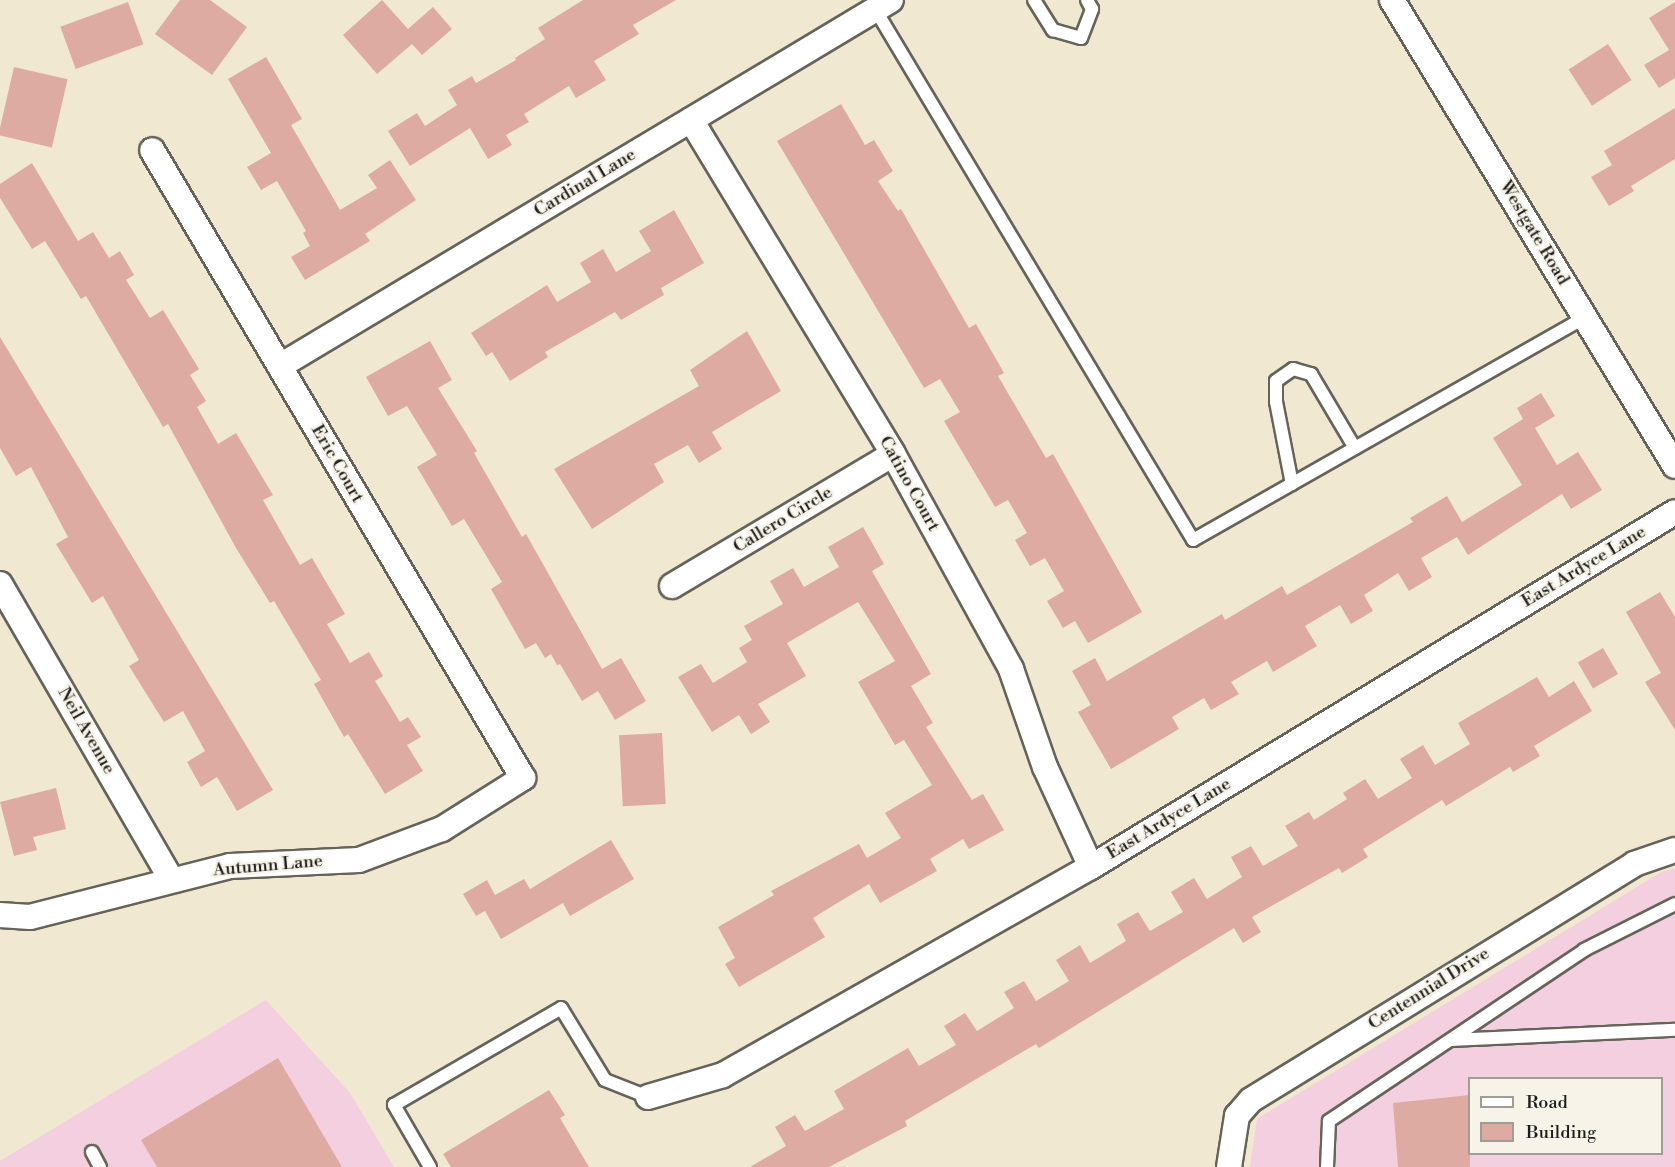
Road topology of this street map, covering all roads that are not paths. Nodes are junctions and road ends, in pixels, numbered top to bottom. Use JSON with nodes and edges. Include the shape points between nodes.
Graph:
{"nodes":[{"id":1,"x":1034,"y":0,"type":"edge"},
{"id":2,"x":1087,"y":0,"type":"edge"},
{"id":3,"x":1392,"y":0,"type":"edge"},
{"id":4,"x":883,"y":5,"type":"edge"},
{"id":5,"x":691,"y":120,"type":"junction"},
{"id":6,"x":152,"y":150,"type":"dead end"},
{"id":7,"x":1585,"y":317,"type":"junction"},
{"id":8,"x":280,"y":366,"type":"junction"},
{"id":9,"x":1355,"y":448,"type":"junction"},
{"id":10,"x":893,"y":454,"type":"junction"},
{"id":11,"x":1675,"y":466,"type":"edge"},
{"id":12,"x":1293,"y":484,"type":"junction"},
{"id":13,"x":1675,"y":512,"type":"edge"},
{"id":14,"x":0,"y":584,"type":"edge"},
{"id":15,"x":672,"y":586,"type":"dead end"},
{"id":16,"x":523,"y":778,"type":"joint"},
{"id":17,"x":1675,"y":850,"type":"edge"},
{"id":18,"x":1091,"y":867,"type":"junction"},
{"id":19,"x":171,"y":879,"type":"junction"},
{"id":20,"x":1675,"y":904,"type":"edge"},
{"id":21,"x":0,"y":915,"type":"edge"},
{"id":22,"x":1675,"y":1030,"type":"edge"},
{"id":23,"x":1450,"y":1040,"type":"junction"},
{"id":24,"x":648,"y":1097,"type":"joint"},
{"id":25,"x":92,"y":1152,"type":"dead end"},
{"id":26,"x":100,"y":1167,"type":"edge"},
{"id":27,"x":430,"y":1167,"type":"edge"},
{"id":28,"x":1228,"y":1167,"type":"edge"},
{"id":29,"x":1327,"y":1167,"type":"edge"}],
"edges":[{"from":1,"to":2,"type":"lane","via":[[1053,30],[1081,38],[1092,9]]},
{"from":3,"to":7,"type":"street","name":"Westgate Road"},
{"from":4,"to":5,"type":"street","name":"Cardinal Lane"},
{"from":4,"to":12,"type":"lane","via":[[1193,540]]},
{"from":5,"to":8,"type":"street","name":"Cardinal Lane"},
{"from":5,"to":10,"type":"street","name":"Catino Court"},
{"from":6,"to":8,"type":"street","name":"Eric Court"},
{"from":7,"to":9,"type":"lane"},
{"from":7,"to":11,"type":"street","name":"Westgate Road"},
{"from":8,"to":16,"type":"street","name":"Eric Court"},
{"from":9,"to":12,"type":"lane"},
{"from":9,"to":12,"type":"lane","via":[[1311,374],[1293,369],[1276,381],[1276,402]]},
{"from":10,"to":15,"type":"street","name":"Callero Circle"},
{"from":10,"to":18,"type":"street","name":"Catino Court","via":[[1011,669],[1044,767]]},
{"from":13,"to":18,"type":"street","name":"East Ardyce Lane"},
{"from":14,"to":19,"type":"street","name":"Neil Avenue"},
{"from":16,"to":19,"type":"street","name":"Autumn Lane","via":[[442,829],[359,860],[230,866]]},
{"from":17,"to":28,"type":"street","name":"Centennial Drive","via":[[1634,864],[1251,1100],[1237,1116]]},
{"from":18,"to":24,"type":"street","name":"East Ardyce Lane","via":[[723,1075]]},
{"from":19,"to":21,"type":"street","name":"Autumn Lane","via":[[30,917]]},
{"from":20,"to":23,"type":"lane","via":[[1584,950]]},
{"from":22,"to":23,"type":"lane"},
{"from":23,"to":29,"type":"lane","via":[[1329,1121]]},
{"from":24,"to":27,"type":"lane","via":[[605,1080],[561,1008],[394,1104]]},
{"from":25,"to":26,"type":"lane"}]}
